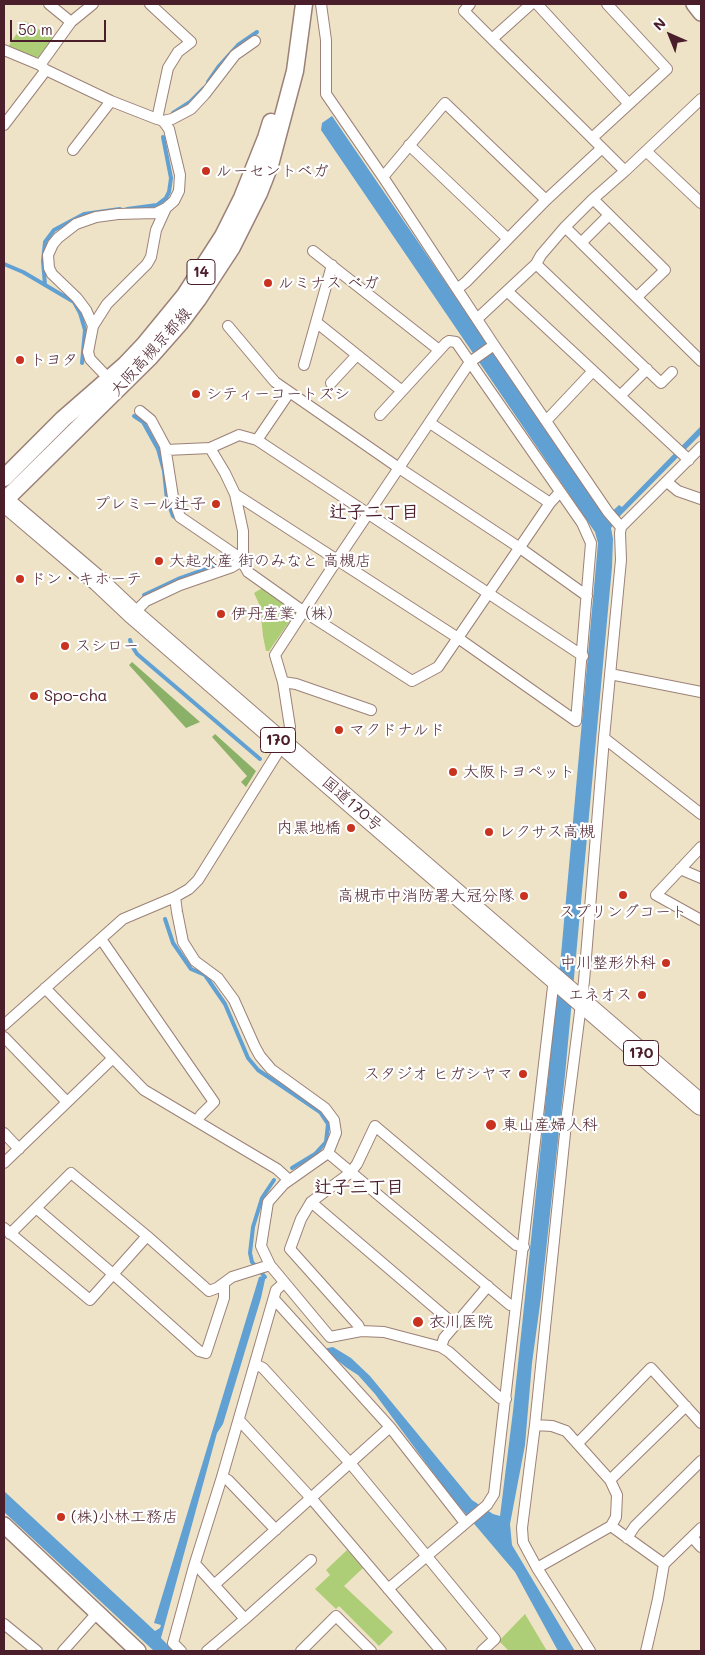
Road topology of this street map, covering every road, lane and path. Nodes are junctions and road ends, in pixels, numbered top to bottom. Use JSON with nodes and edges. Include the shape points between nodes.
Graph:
{"nodes":[{"id":1,"x":49,"y":4,"type":"edge"},
{"id":2,"x":93,"y":4,"type":"edge"},
{"id":3,"x":150,"y":4,"type":"edge"},
{"id":4,"x":294,"y":4,"type":"edge"},
{"id":5,"x":304,"y":4,"type":"edge"},
{"id":6,"x":322,"y":4,"type":"edge"},
{"id":7,"x":470,"y":4,"type":"edge"},
{"id":8,"x":531,"y":4,"type":"edge"},
{"id":9,"x":537,"y":4,"type":"edge"},
{"id":10,"x":607,"y":4,"type":"edge"},
{"id":11,"x":694,"y":4,"type":"edge"},
{"id":12,"x":701,"y":13,"type":"edge"},
{"id":13,"x":70,"y":22,"type":"junction"},
{"id":14,"x":492,"y":39,"type":"junction"},
{"id":15,"x":255,"y":41,"type":"dead end"},
{"id":16,"x":4,"y":50,"type":"edge"},
{"id":17,"x":43,"y":67,"type":"junction"},
{"id":18,"x":701,"y":99,"type":"edge"},
{"id":19,"x":111,"y":101,"type":"junction"},
{"id":20,"x":630,"y":104,"type":"junction"},
{"id":21,"x":160,"y":120,"type":"junction"},
{"id":22,"x":4,"y":125,"type":"edge"},
{"id":23,"x":592,"y":138,"type":"junction"},
{"id":24,"x":410,"y":145,"type":"junction"},
{"id":25,"x":602,"y":148,"type":"junction"},
{"id":26,"x":73,"y":150,"type":"dead end"},
{"id":27,"x":646,"y":151,"type":"junction"},
{"id":28,"x":625,"y":172,"type":"junction"},
{"id":29,"x":383,"y":177,"type":"junction"},
{"id":30,"x":593,"y":199,"type":"junction"},
{"id":31,"x":546,"y":200,"type":"junction"},
{"id":32,"x":701,"y":203,"type":"edge"},
{"id":33,"x":166,"y":208,"type":"junction"},
{"id":34,"x":609,"y":215,"type":"junction"},
{"id":35,"x":565,"y":227,"type":"junction"},
{"id":36,"x":508,"y":239,"type":"junction"},
{"id":37,"x":581,"y":243,"type":"junction"},
{"id":38,"x":313,"y":251,"type":"dead end"},
{"id":39,"x":536,"y":264,"type":"junction"},
{"id":40,"x":332,"y":265,"type":"junction"},
{"id":41,"x":457,"y":289,"type":"junction"},
{"id":42,"x":507,"y":291,"type":"junction"},
{"id":43,"x":638,"y":297,"type":"junction"},
{"id":44,"x":477,"y":319,"type":"junction"},
{"id":45,"x":316,"y":322,"type":"junction"},
{"id":46,"x":93,"y":326,"type":"junction"},
{"id":47,"x":228,"y":326,"type":"dead end"},
{"id":48,"x":492,"y":347,"type":"junction"},
{"id":49,"x":439,"y":350,"type":"junction"},
{"id":50,"x":357,"y":355,"type":"junction"},
{"id":51,"x":472,"y":360,"type":"junction"},
{"id":52,"x":701,"y":361,"type":"edge"},
{"id":53,"x":304,"y":365,"type":"dead end"},
{"id":54,"x":647,"y":369,"type":"junction"},
{"id":55,"x":593,"y":371,"type":"junction"},
{"id":56,"x":672,"y":372,"type":"dead end"},
{"id":57,"x":108,"y":378,"type":"junction"},
{"id":58,"x":331,"y":383,"type":"dead end"},
{"id":59,"x":402,"y":391,"type":"junction"},
{"id":60,"x":289,"y":393,"type":"junction"},
{"id":61,"x":620,"y":396,"type":"junction"},
{"id":62,"x":140,"y":411,"type":"dead end"},
{"id":63,"x":380,"y":415,"type":"dead end"},
{"id":64,"x":546,"y":421,"type":"junction"},
{"id":65,"x":430,"y":423,"type":"junction"},
{"id":66,"x":257,"y":440,"type":"junction"},
{"id":67,"x":701,"y":447,"type":"edge"},
{"id":68,"x":210,"y":448,"type":"junction"},
{"id":69,"x":166,"y":450,"type":"junction"},
{"id":70,"x":683,"y":455,"type":"junction"},
{"id":71,"x":399,"y":468,"type":"junction"},
{"id":72,"x":4,"y":478,"type":"edge"},
{"id":73,"x":667,"y":482,"type":"junction"},
{"id":74,"x":560,"y":492,"type":"junction"},
{"id":75,"x":235,"y":494,"type":"junction"},
{"id":76,"x":701,"y":499,"type":"edge"},
{"id":77,"x":4,"y":501,"type":"edge"},
{"id":78,"x":550,"y":503,"type":"junction"},
{"id":79,"x":368,"y":514,"type":"junction"},
{"id":80,"x":620,"y":524,"type":"junction"},
{"id":81,"x":520,"y":548,"type":"junction"},
{"id":82,"x":243,"y":560,"type":"junction"},
{"id":83,"x":337,"y":560,"type":"junction"},
{"id":84,"x":489,"y":593,"type":"junction"},
{"id":85,"x":587,"y":596,"type":"junction"},
{"id":86,"x":303,"y":611,"type":"junction"},
{"id":87,"x":133,"y":614,"type":"junction"},
{"id":88,"x":458,"y":638,"type":"junction"},
{"id":89,"x":583,"y":656,"type":"junction"},
{"id":90,"x":610,"y":674,"type":"junction"},
{"id":91,"x":283,"y":682,"type":"junction"},
{"id":92,"x":701,"y":692,"type":"edge"},
{"id":93,"x":371,"y":710,"type":"dead end"},
{"id":94,"x":604,"y":738,"type":"junction"},
{"id":95,"x":283,"y":744,"type":"junction"},
{"id":96,"x":701,"y":814,"type":"edge"},
{"id":97,"x":701,"y":847,"type":"edge"},
{"id":98,"x":680,"y":869,"type":"junction"},
{"id":99,"x":701,"y":878,"type":"edge"},
{"id":100,"x":175,"y":897,"type":"junction"},
{"id":101,"x":701,"y":920,"type":"edge"},
{"id":102,"x":101,"y":939,"type":"junction"},
{"id":103,"x":554,"y":978,"type":"junction"},
{"id":104,"x":45,"y":988,"type":"junction"},
{"id":105,"x":581,"y":1002,"type":"junction"},
{"id":106,"x":4,"y":1025,"type":"edge"},
{"id":107,"x":4,"y":1038,"type":"edge"},
{"id":108,"x":113,"y":1058,"type":"junction"},
{"id":109,"x":67,"y":1102,"type":"junction"},
{"id":110,"x":701,"y":1105,"type":"edge"},
{"id":111,"x":197,"y":1121,"type":"junction"},
{"id":112,"x":4,"y":1133,"type":"edge"},
{"id":113,"x":19,"y":1149,"type":"junction"},
{"id":114,"x":328,"y":1153,"type":"junction"},
{"id":115,"x":4,"y":1163,"type":"edge"},
{"id":116,"x":350,"y":1173,"type":"junction"},
{"id":117,"x":289,"y":1180,"type":"junction"},
{"id":118,"x":311,"y":1202,"type":"junction"},
{"id":119,"x":36,"y":1208,"type":"junction"},
{"id":120,"x":7,"y":1230,"type":"edge"},
{"id":121,"x":147,"y":1236,"type":"junction"},
{"id":122,"x":524,"y":1247,"type":"junction"},
{"id":123,"x":269,"y":1266,"type":"junction"},
{"id":124,"x":113,"y":1274,"type":"junction"},
{"id":125,"x":224,"y":1283,"type":"junction"},
{"id":126,"x":284,"y":1283,"type":"junction"},
{"id":127,"x":488,"y":1286,"type":"junction"},
{"id":128,"x":274,"y":1300,"type":"junction"},
{"id":129,"x":515,"y":1306,"type":"junction"},
{"id":130,"x":455,"y":1324,"type":"junction"},
{"id":131,"x":361,"y":1331,"type":"junction"},
{"id":132,"x":441,"y":1347,"type":"junction"},
{"id":133,"x":255,"y":1364,"type":"junction"},
{"id":134,"x":506,"y":1399,"type":"junction"},
{"id":135,"x":686,"y":1406,"type":"junction"},
{"id":136,"x":239,"y":1420,"type":"junction"},
{"id":137,"x":701,"y":1423,"type":"edge"},
{"id":138,"x":535,"y":1425,"type":"junction"},
{"id":139,"x":390,"y":1427,"type":"junction"},
{"id":140,"x":578,"y":1443,"type":"junction"},
{"id":141,"x":701,"y":1461,"type":"edge"},
{"id":142,"x":350,"y":1463,"type":"junction"},
{"id":143,"x":222,"y":1477,"type":"junction"},
{"id":144,"x":610,"y":1480,"type":"junction"},
{"id":145,"x":311,"y":1498,"type":"junction"},
{"id":146,"x":467,"y":1522,"type":"junction"},
{"id":147,"x":4,"y":1525,"type":"edge"},
{"id":148,"x":611,"y":1526,"type":"junction"},
{"id":149,"x":701,"y":1528,"type":"edge"},
{"id":150,"x":276,"y":1530,"type":"junction"},
{"id":151,"x":692,"y":1537,"type":"junction"},
{"id":152,"x":627,"y":1538,"type":"junction"},
{"id":153,"x":701,"y":1548,"type":"edge"},
{"id":154,"x":427,"y":1556,"type":"junction"},
{"id":155,"x":311,"y":1560,"type":"dead end"},
{"id":156,"x":664,"y":1564,"type":"junction"},
{"id":157,"x":194,"y":1566,"type":"junction"},
{"id":158,"x":537,"y":1568,"type":"junction"},
{"id":159,"x":214,"y":1585,"type":"junction"},
{"id":160,"x":388,"y":1589,"type":"junction"},
{"id":161,"x":97,"y":1612,"type":"junction"},
{"id":162,"x":245,"y":1619,"type":"junction"},
{"id":163,"x":4,"y":1624,"type":"edge"},
{"id":164,"x":130,"y":1649,"type":"edge"},
{"id":165,"x":37,"y":1651,"type":"edge"},
{"id":166,"x":63,"y":1651,"type":"edge"},
{"id":167,"x":181,"y":1651,"type":"edge"},
{"id":168,"x":207,"y":1651,"type":"edge"},
{"id":169,"x":301,"y":1651,"type":"edge"},
{"id":170,"x":370,"y":1651,"type":"edge"},
{"id":171,"x":440,"y":1651,"type":"edge"},
{"id":172,"x":482,"y":1651,"type":"edge"},
{"id":173,"x":590,"y":1651,"type":"edge"},
{"id":174,"x":646,"y":1651,"type":"edge"}],
"edges":[{"from":1,"to":13,"type":"street"},
{"from":2,"to":13,"type":"street"},
{"from":3,"to":21,"type":"street","via":[[191,42],[178,52],[168,68]]},
{"from":4,"to":57,"type":"main road","name":"大阪高槻京都線","number":"14","via":[[285,72],[277,102],[242,198],[223,236],[185,295],[144,345]]},
{"from":5,"to":77,"type":"main road","name":"大阪高槻京都線","number":"14","via":[[295,72],[270,165],[232,247],[198,299],[150,357]]},
{"from":6,"to":29,"type":"street","via":[[326,94]]},
{"from":7,"to":14,"type":"street","via":[[464,11]]},
{"from":8,"to":14,"type":"street"},
{"from":9,"to":20,"type":"street"},
{"from":10,"to":20,"type":"street","via":[[667,69]]},
{"from":11,"to":12,"type":"street"},
{"from":13,"to":17,"type":"street"},
{"from":14,"to":23,"type":"street"},
{"from":15,"to":21,"type":"street","via":[[235,55],[191,109],[172,119]]},
{"from":16,"to":17,"type":"street"},
{"from":17,"to":19,"type":"street"},
{"from":17,"to":22,"type":"street"},
{"from":18,"to":27,"type":"street"},
{"from":19,"to":21,"type":"street"},
{"from":19,"to":26,"type":"street"},
{"from":20,"to":23,"type":"street"},
{"from":21,"to":33,"type":"street","via":[[169,129],[180,175],[179,191]]},
{"from":23,"to":25,"type":"street"},
{"from":24,"to":29,"type":"street"},
{"from":24,"to":31,"type":"street","via":[[444,103]]},
{"from":24,"to":36,"type":"street"},
{"from":25,"to":28,"type":"street"},
{"from":25,"to":31,"type":"street"},
{"from":27,"to":28,"type":"street"},
{"from":27,"to":32,"type":"street"},
{"from":28,"to":30,"type":"street"},
{"from":29,"to":41,"type":"street"},
{"from":30,"to":34,"type":"street"},
{"from":30,"to":35,"type":"street"},
{"from":31,"to":36,"type":"street"},
{"from":33,"to":46,"type":"street","via":[[147,264],[108,304]]},
{"from":33,"to":46,"type":"street","via":[[156,212],[84,220],[69,228],[53,244],[48,256],[49,268],[77,298]]},
{"from":34,"to":37,"type":"street"},
{"from":34,"to":43,"type":"street","via":[[665,270]]},
{"from":35,"to":37,"type":"street"},
{"from":35,"to":39,"type":"street"},
{"from":36,"to":41,"type":"street"},
{"from":37,"to":43,"type":"street"},
{"from":38,"to":40,"type":"street"},
{"from":39,"to":42,"type":"street"},
{"from":39,"to":54,"type":"street"},
{"from":40,"to":45,"type":"street"},
{"from":40,"to":49,"type":"street"},
{"from":41,"to":44,"type":"street"},
{"from":42,"to":44,"type":"street"},
{"from":42,"to":55,"type":"street"},
{"from":43,"to":52,"type":"street"},
{"from":44,"to":48,"type":"street"},
{"from":45,"to":50,"type":"street"},
{"from":45,"to":53,"type":"street"},
{"from":46,"to":57,"type":"street","via":[[88,352],[90,359]]},
{"from":47,"to":60,"type":"street","via":[[275,382]]},
{"from":48,"to":51,"type":"street"},
{"from":48,"to":64,"type":"street"},
{"from":49,"to":51,"type":"street","via":[[453,341]]},
{"from":49,"to":59,"type":"street"},
{"from":50,"to":58,"type":"street"},
{"from":50,"to":59,"type":"street"},
{"from":51,"to":65,"type":"street"},
{"from":51,"to":74,"type":"street"},
{"from":54,"to":56,"type":"street","via":[[662,383]]},
{"from":54,"to":61,"type":"street"},
{"from":55,"to":61,"type":"street"},
{"from":55,"to":64,"type":"street"},
{"from":57,"to":72,"type":"main road","name":"大阪高槻京都線","number":"14"},
{"from":59,"to":63,"type":"street"},
{"from":60,"to":66,"type":"street"},
{"from":60,"to":71,"type":"street"},
{"from":61,"to":70,"type":"street"},
{"from":62,"to":69,"type":"street","via":[[151,420]]},
{"from":64,"to":80,"type":"street","via":[[608,512]]},
{"from":65,"to":71,"type":"street"},
{"from":65,"to":78,"type":"street"},
{"from":66,"to":68,"type":"street","via":[[240,435]]},
{"from":66,"to":79,"type":"street"},
{"from":67,"to":70,"type":"street"},
{"from":68,"to":69,"type":"street"},
{"from":68,"to":75,"type":"street"},
{"from":69,"to":82,"type":"street","via":[[173,497],[180,517]]},
{"from":70,"to":73,"type":"street"},
{"from":71,"to":79,"type":"street"},
{"from":71,"to":81,"type":"street"},
{"from":73,"to":76,"type":"street","via":[[678,491]]},
{"from":73,"to":80,"type":"street"},
{"from":74,"to":78,"type":"street"},
{"from":74,"to":85,"type":"street","via":[[582,523],[591,543]]},
{"from":75,"to":82,"type":"street","via":[[243,531]]},
{"from":75,"to":83,"type":"street"},
{"from":77,"to":87,"type":"highway","name":"国道170号","number":"170"},
{"from":78,"to":81,"type":"street"},
{"from":79,"to":83,"type":"street"},
{"from":79,"to":84,"type":"street"},
{"from":80,"to":90,"type":"street","via":[[621,560]]},
{"from":81,"to":84,"type":"street"},
{"from":81,"to":85,"type":"street"},
{"from":82,"to":86,"type":"street","via":[[248,572]]},
{"from":82,"to":87,"type":"street","via":[[146,601]]},
{"from":83,"to":86,"type":"street"},
{"from":83,"to":88,"type":"street"},
{"from":84,"to":88,"type":"street"},
{"from":84,"to":89,"type":"street"},
{"from":85,"to":89,"type":"street"},
{"from":86,"to":88,"type":"street","via":[[412,681],[438,667]]},
{"from":86,"to":91,"type":"street","via":[[275,656]]},
{"from":87,"to":95,"type":"highway","name":"国道170号","number":"170"},
{"from":88,"to":89,"type":"street","via":[[576,721]]},
{"from":90,"to":92,"type":"street"},
{"from":90,"to":94,"type":"street"},
{"from":91,"to":93,"type":"street"},
{"from":91,"to":95,"type":"street","via":[[290,726]]},
{"from":94,"to":96,"type":"street"},
{"from":94,"to":105,"type":"street"},
{"from":95,"to":100,"type":"street","via":[[198,880]]},
{"from":95,"to":103,"type":"highway","name":"国道170号","number":"170"},
{"from":97,"to":98,"type":"street"},
{"from":98,"to":99,"type":"street"},
{"from":98,"to":101,"type":"street","via":[[656,896]]},
{"from":100,"to":102,"type":"street","via":[[123,919]]},
{"from":100,"to":114,"type":"street","via":[[183,942],[196,961],[218,978],[234,1000],[260,1056],[271,1069],[325,1108],[334,1120],[336,1133]]},
{"from":102,"to":104,"type":"street"},
{"from":102,"to":111,"type":"street","via":[[214,1102]]},
{"from":103,"to":105,"type":"highway","name":"国道170号","number":"170"},
{"from":103,"to":122,"type":"street"},
{"from":104,"to":106,"type":"street"},
{"from":104,"to":108,"type":"street"},
{"from":105,"to":110,"type":"highway","name":"国道170号","number":"170"},
{"from":105,"to":138,"type":"street"},
{"from":107,"to":109,"type":"street"},
{"from":108,"to":109,"type":"street"},
{"from":108,"to":111,"type":"street","via":[[144,1090]]},
{"from":109,"to":113,"type":"street"},
{"from":111,"to":117,"type":"street","via":[[277,1169]]},
{"from":112,"to":113,"type":"street"},
{"from":113,"to":115,"type":"street"},
{"from":114,"to":116,"type":"street"},
{"from":114,"to":117,"type":"street"},
{"from":116,"to":118,"type":"street"},
{"from":116,"to":122,"type":"street","via":[[375,1126],[516,1245]]},
{"from":116,"to":127,"type":"street"},
{"from":117,"to":123,"type":"street","via":[[268,1202],[261,1246]]},
{"from":118,"to":130,"type":"street"},
{"from":118,"to":131,"type":"street","via":[[290,1249]]},
{"from":119,"to":120,"type":"street"},
{"from":119,"to":121,"type":"street","via":[[71,1173]]},
{"from":119,"to":124,"type":"street"},
{"from":120,"to":124,"type":"street","via":[[90,1300]]},
{"from":121,"to":124,"type":"street"},
{"from":121,"to":125,"type":"street","via":[[209,1291]]},
{"from":122,"to":129,"type":"street"},
{"from":123,"to":125,"type":"street","via":[[232,1277]]},
{"from":123,"to":126,"type":"street"},
{"from":124,"to":125,"type":"street","via":[[199,1351],[206,1353],[224,1298]]},
{"from":126,"to":128,"type":"street","via":[[276,1290]]},
{"from":126,"to":131,"type":"street","via":[[330,1337]]},
{"from":127,"to":129,"type":"street"},
{"from":127,"to":130,"type":"street"},
{"from":128,"to":133,"type":"street"},
{"from":128,"to":139,"type":"street"},
{"from":129,"to":134,"type":"street"},
{"from":130,"to":132,"type":"street"},
{"from":131,"to":132,"type":"street","via":[[384,1332]]},
{"from":132,"to":134,"type":"street","via":[[500,1398]]},
{"from":133,"to":136,"type":"street"},
{"from":133,"to":142,"type":"street","via":[[263,1368]]},
{"from":134,"to":146,"type":"street","via":[[494,1494],[487,1505]]},
{"from":135,"to":137,"type":"street"},
{"from":135,"to":140,"type":"street","via":[[651,1368]]},
{"from":135,"to":144,"type":"street"},
{"from":136,"to":143,"type":"street"},
{"from":136,"to":145,"type":"street"},
{"from":138,"to":140,"type":"street","via":[[566,1431]]},
{"from":138,"to":158,"type":"street","via":[[522,1528],[523,1542]]},
{"from":139,"to":142,"type":"street"},
{"from":139,"to":146,"type":"street"},
{"from":140,"to":144,"type":"street"},
{"from":141,"to":152,"type":"street","via":[[635,1526]]},
{"from":142,"to":145,"type":"street"},
{"from":142,"to":154,"type":"street"},
{"from":143,"to":150,"type":"street"},
{"from":143,"to":157,"type":"street"},
{"from":144,"to":148,"type":"street","via":[[617,1495],[616,1517]]},
{"from":145,"to":150,"type":"street"},
{"from":145,"to":160,"type":"street"},
{"from":146,"to":154,"type":"street"},
{"from":147,"to":161,"type":"street"},
{"from":148,"to":152,"type":"street"},
{"from":148,"to":158,"type":"street"},
{"from":149,"to":151,"type":"street"},
{"from":150,"to":159,"type":"street"},
{"from":151,"to":153,"type":"street"},
{"from":151,"to":156,"type":"street"},
{"from":152,"to":156,"type":"street"},
{"from":154,"to":160,"type":"street"},
{"from":154,"to":172,"type":"street","via":[[495,1639]]},
{"from":155,"to":162,"type":"street"},
{"from":156,"to":174,"type":"street"},
{"from":157,"to":159,"type":"street"},
{"from":157,"to":167,"type":"street","via":[[173,1643]]},
{"from":158,"to":173,"type":"street"},
{"from":159,"to":162,"type":"street"},
{"from":160,"to":171,"type":"street"},
{"from":161,"to":164,"type":"street"},
{"from":161,"to":166,"type":"street"},
{"from":162,"to":168,"type":"street"},
{"from":163,"to":165,"type":"street"},
{"from":169,"to":170,"type":"street","via":[[336,1616]]}]}
